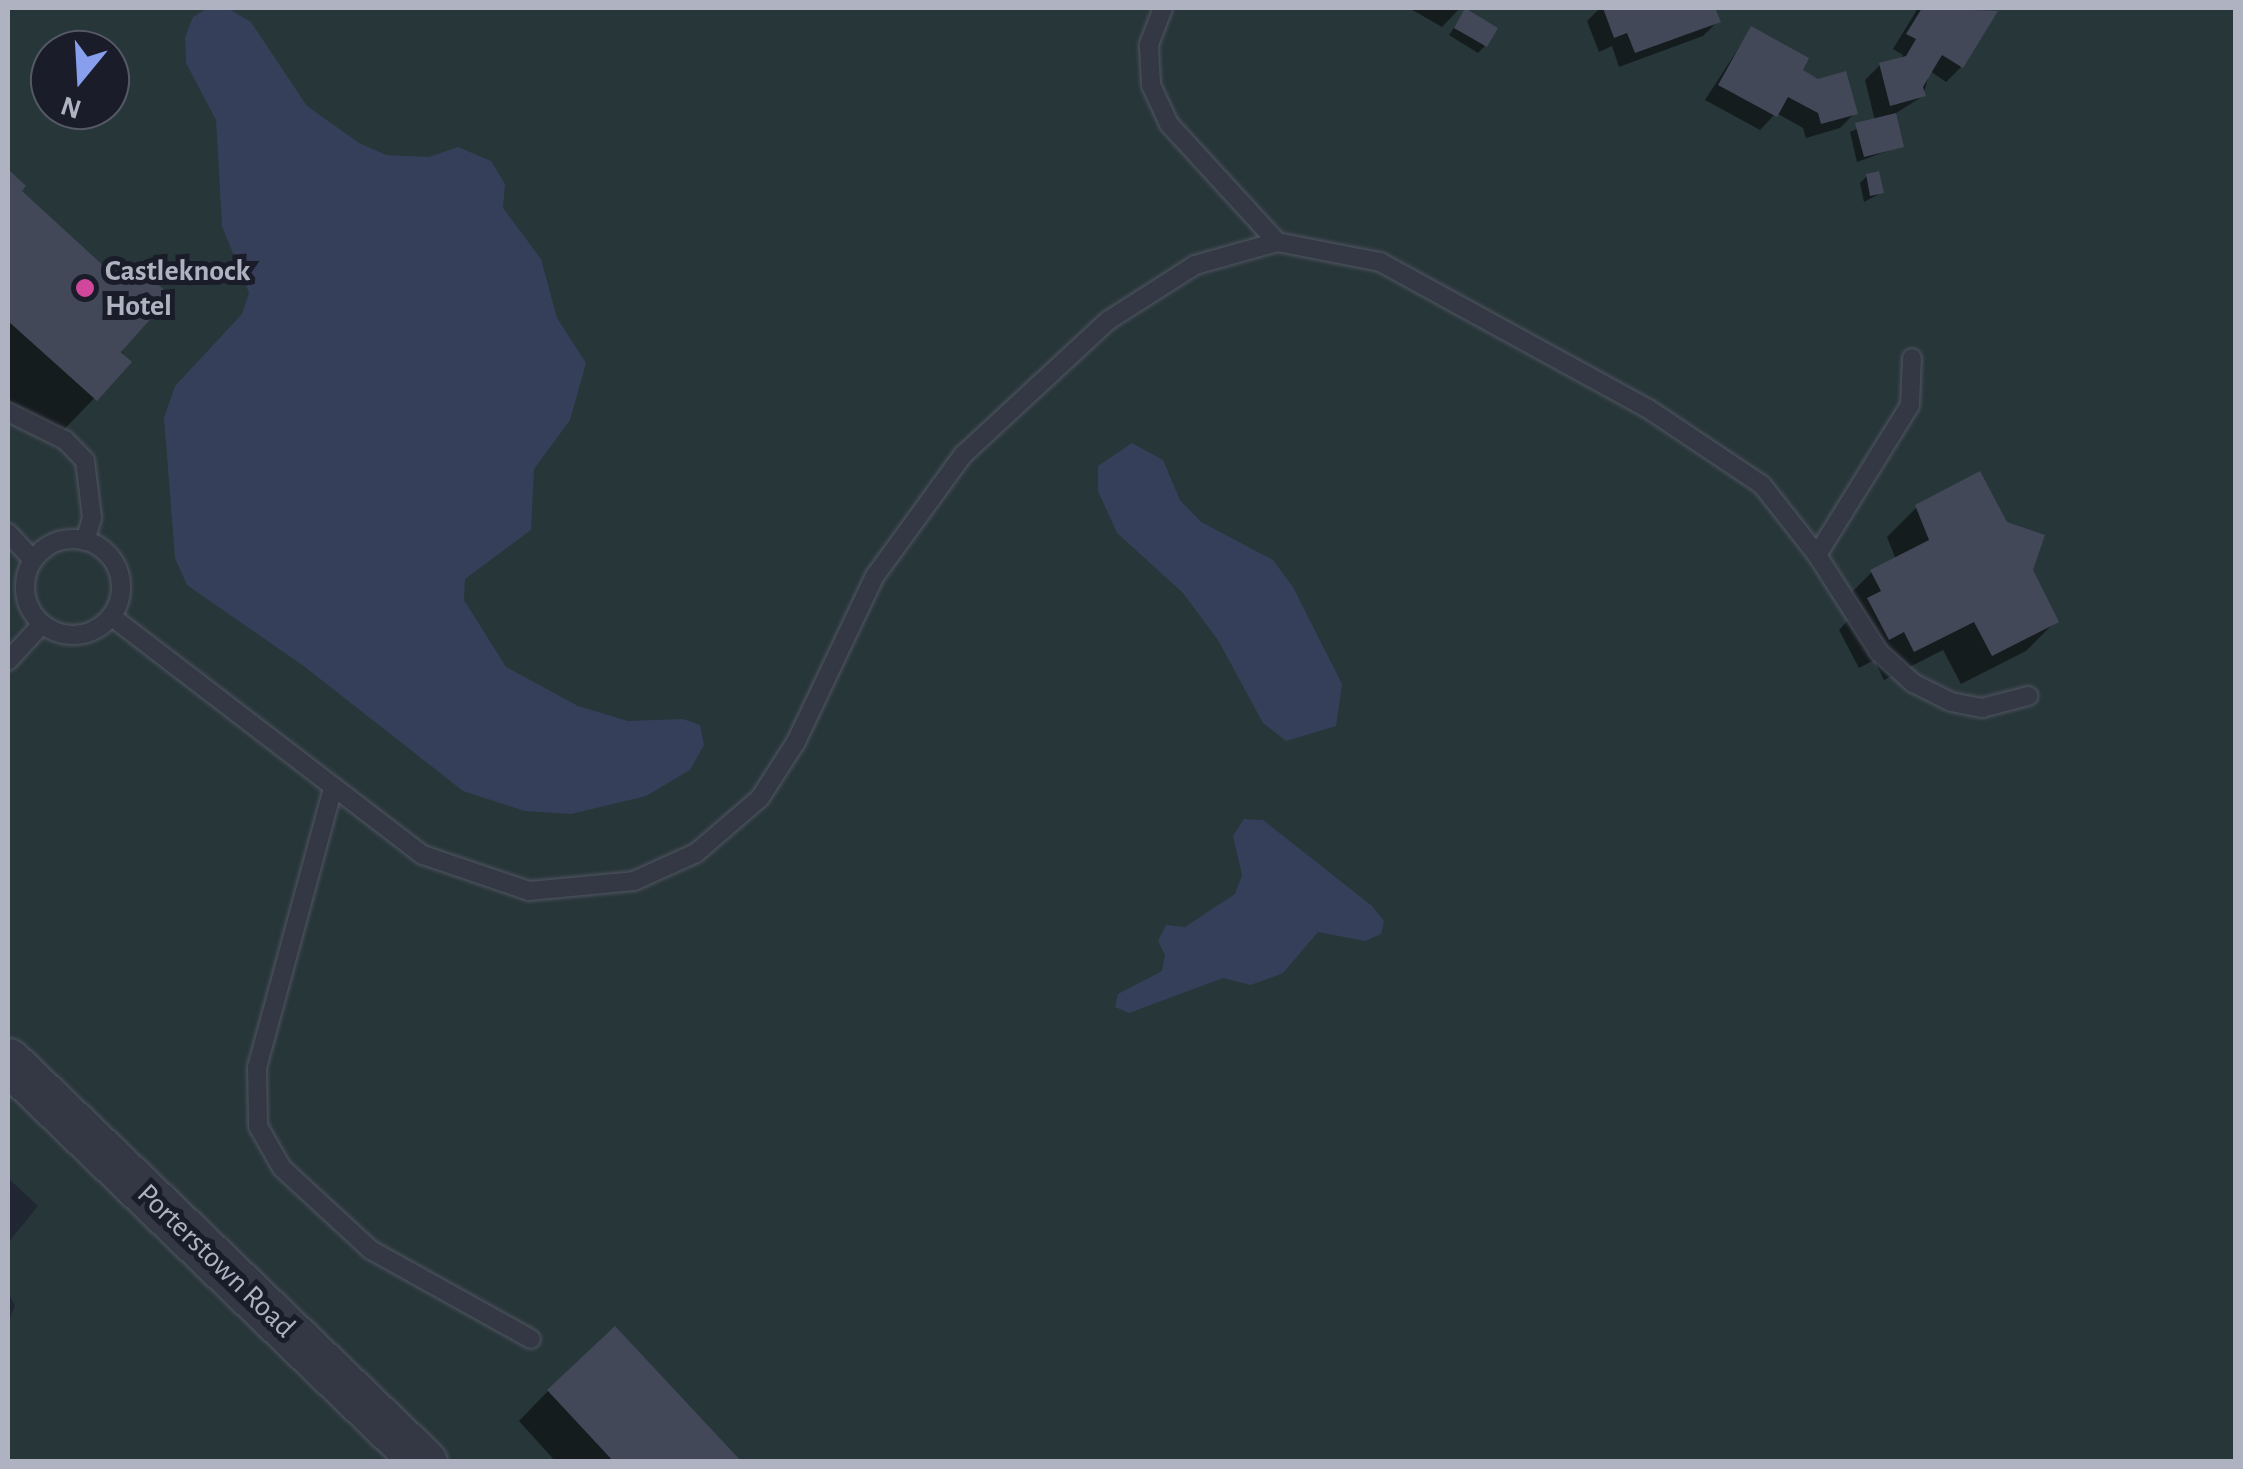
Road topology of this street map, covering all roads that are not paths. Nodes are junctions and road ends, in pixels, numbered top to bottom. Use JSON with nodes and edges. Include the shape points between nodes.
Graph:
{"nodes":[{"id":1,"x":1163,"y":8,"type":"edge"},
{"id":2,"x":1277,"y":242,"type":"junction"},
{"id":3,"x":1912,"y":358,"type":"dead end"},
{"id":4,"x":8,"y":412,"type":"edge"},
{"id":5,"x":8,"y":533,"type":"edge"},
{"id":6,"x":85,"y":541,"type":"junction"},
{"id":7,"x":1817,"y":555,"type":"junction"},
{"id":8,"x":33,"y":560,"type":"junction"},
{"id":9,"x":111,"y":616,"type":"junction"},
{"id":10,"x":42,"y":624,"type":"junction"},
{"id":11,"x":8,"y":661,"type":"edge"},
{"id":12,"x":2028,"y":696,"type":"dead end"},
{"id":13,"x":332,"y":788,"type":"junction"},
{"id":14,"x":8,"y":1061,"type":"edge"},
{"id":15,"x":531,"y":1340,"type":"dead end"},
{"id":16,"x":424,"y":1462,"type":"edge"}],
"edges":[{"from":1,"to":2,"type":"lane","via":[[1149,45],[1151,84],[1169,124]]},
{"from":2,"to":7,"type":"lane","via":[[1380,262],[1647,408],[1762,485]]},
{"from":2,"to":13,"type":"lane","via":[[1195,264],[1109,320],[963,455],[875,576],[779,771],[730,828],[696,853],[634,881],[529,891],[423,855]]},
{"from":3,"to":7,"type":"lane","via":[[1910,405]]},
{"from":4,"to":6,"type":"lane","via":[[65,440],[85,461],[92,518]]},
{"from":5,"to":8,"type":"lane"},
{"from":6,"to":8,"type":"lane","via":[[56,542]]},
{"from":6,"to":9,"type":"lane","via":[[99,547],[118,572],[119,602]]},
{"from":7,"to":12,"type":"lane","via":[[1879,652],[1913,684],[1982,708]]},
{"from":8,"to":10,"type":"lane","via":[[25,587]]},
{"from":9,"to":10,"type":"lane","via":[[70,636]]},
{"from":9,"to":13,"type":"lane"},
{"from":10,"to":11,"type":"lane"},
{"from":13,"to":15,"type":"lane","via":[[256,1067],[252,1098],[258,1126],[282,1168],[371,1250]]},
{"from":14,"to":16,"type":"street","name":"Porterstown Road"}]}
